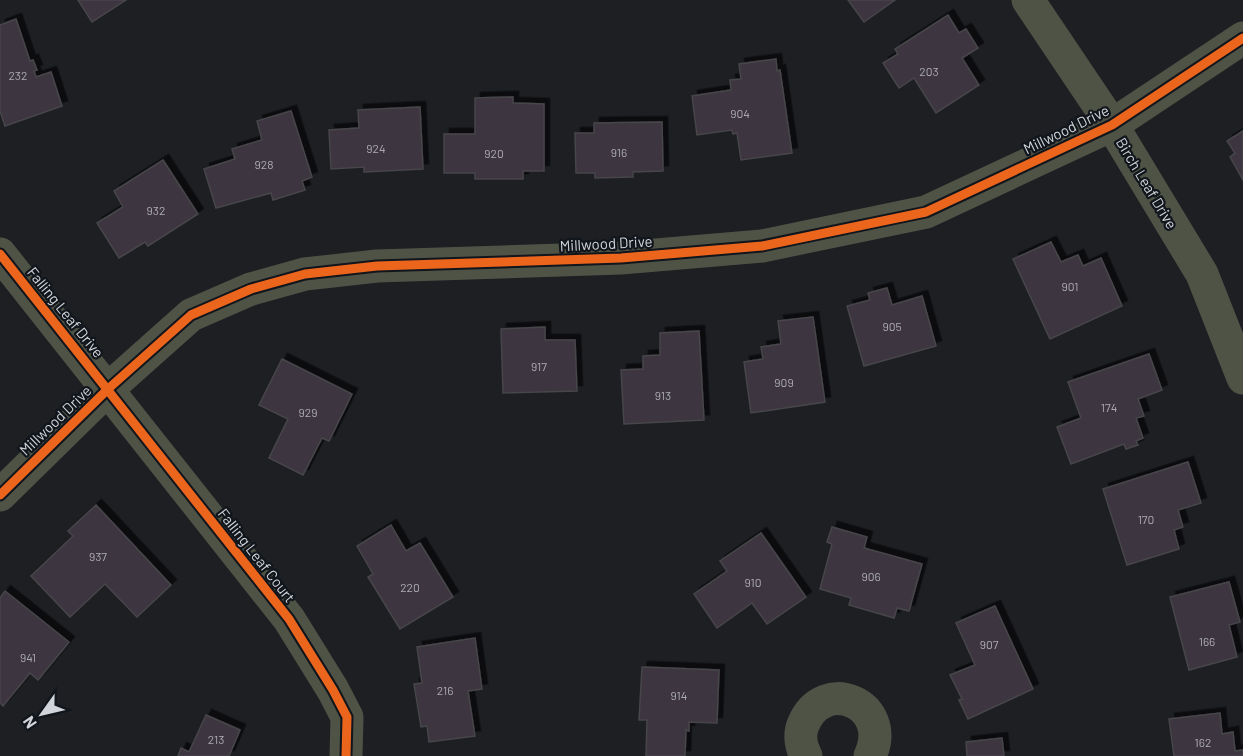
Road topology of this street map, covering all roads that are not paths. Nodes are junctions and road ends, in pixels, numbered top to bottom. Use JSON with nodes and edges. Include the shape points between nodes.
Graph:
{"nodes":[{"id":1,"x":1028,"y":0,"type":"edge"},
{"id":2,"x":1243,"y":38,"type":"edge"},
{"id":3,"x":1112,"y":125,"type":"junction"},
{"id":4,"x":0,"y":254,"type":"edge"},
{"id":5,"x":1243,"y":378,"type":"edge"},
{"id":6,"x":108,"y":389,"type":"junction"},
{"id":7,"x":0,"y":495,"type":"edge"},
{"id":8,"x":346,"y":756,"type":"edge"},
{"id":9,"x":807,"y":756,"type":"edge"},
{"id":10,"x":870,"y":756,"type":"edge"}],
"edges":[{"from":1,"to":3,"type":"street","name":"Birch Leaf Drive"},
{"from":2,"to":3,"type":"street","name":"Millwood Drive"},
{"from":3,"to":5,"type":"street","name":"Birch Leaf Drive","via":[[1202,274]]},
{"from":3,"to":6,"type":"street","name":"Millwood Drive","via":[[926,212],[762,246],[621,258],[377,266],[305,274],[251,289],[191,315]]},
{"from":4,"to":6,"type":"street","name":"Falling Leaf Drive"},
{"from":6,"to":7,"type":"street","name":"Millwood Drive"},
{"from":6,"to":8,"type":"street","name":"Falling Leaf Court","via":[[289,619],[347,717]]},
{"from":9,"to":10,"type":"street","via":[[801,742],[805,718],[822,702],[846,699],[867,711],[874,723],[876,735]]}]}
